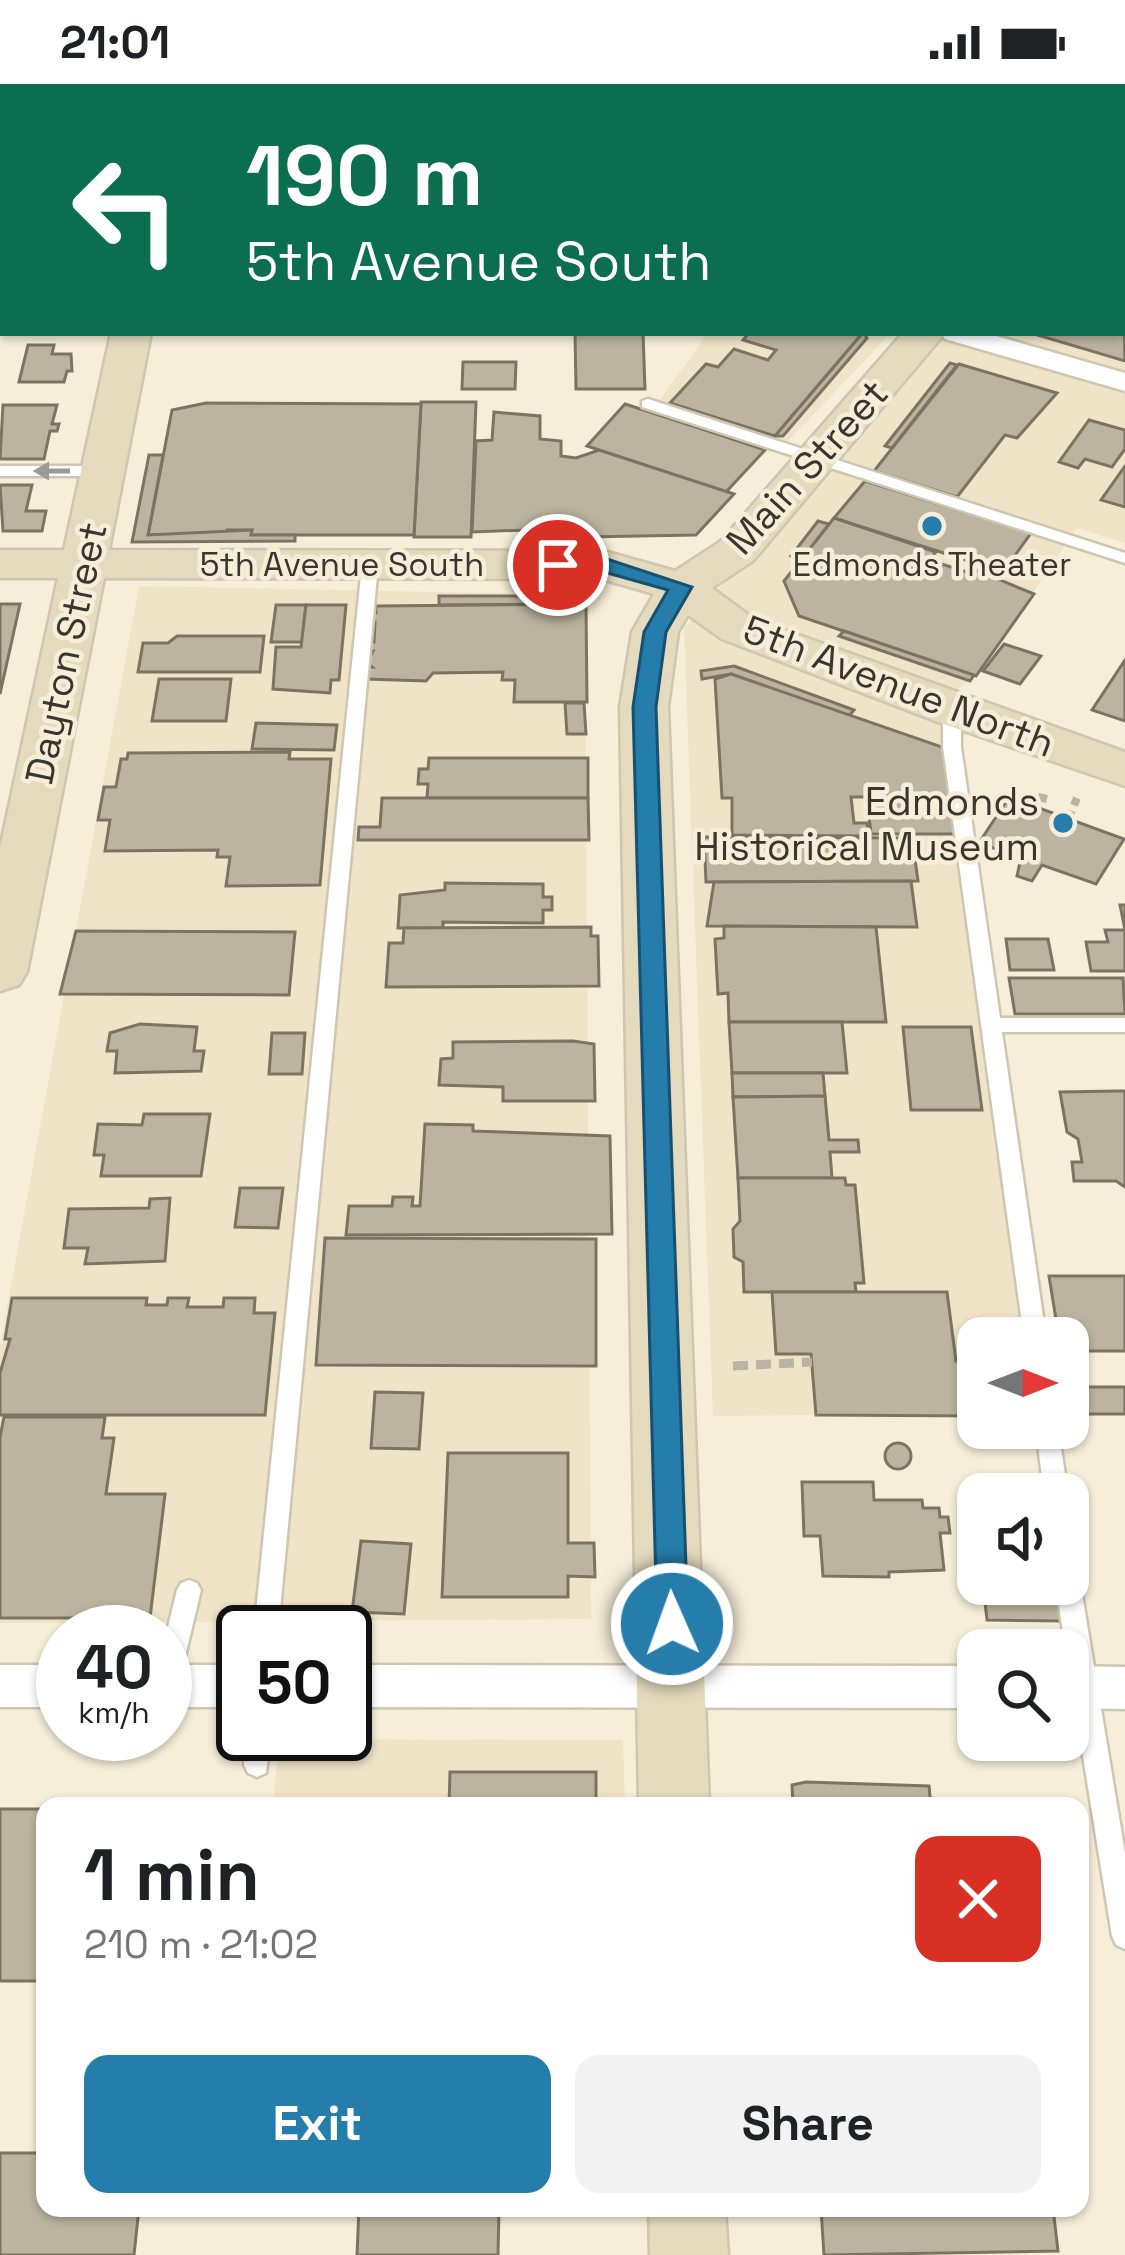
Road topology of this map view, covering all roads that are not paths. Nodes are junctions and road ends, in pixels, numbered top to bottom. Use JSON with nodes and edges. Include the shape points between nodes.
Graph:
{"nodes":[{"id":1,"x":130,"y":336,"type":"edge"},
{"id":2,"x":922,"y":336,"type":"edge"},
{"id":3,"x":965,"y":336,"type":"edge"},
{"id":4,"x":1125,"y":382,"type":"edge"},
{"id":5,"x":648,"y":404,"type":"dead end"},
{"id":6,"x":813,"y":459,"type":"junction"},
{"id":7,"x":0,"y":471,"type":"edge"},
{"id":8,"x":104,"y":471,"type":"junction"},
{"id":9,"x":1125,"y":558,"type":"edge"},
{"id":10,"x":0,"y":564,"type":"edge"},
{"id":11,"x":85,"y":564,"type":"junction"},
{"id":12,"x":370,"y":565,"type":"junction"},
{"id":13,"x":681,"y":587,"type":"junction"},
{"id":14,"x":952,"y":710,"type":"junction"},
{"id":15,"x":1125,"y":770,"type":"edge"},
{"id":16,"x":0,"y":972,"type":"edge"},
{"id":17,"x":993,"y":1024,"type":"junction"},
{"id":18,"x":1125,"y":1025,"type":"edge"},
{"id":19,"x":1032,"y":1317,"type":"edge"},
{"id":20,"x":189,"y":1590,"type":"dead end"},
{"id":21,"x":185,"y":1605,"type":"edge"},
{"id":22,"x":269,"y":1605,"type":"edge"},
{"id":23,"x":1073,"y":1605,"type":"edge"},
{"id":24,"x":0,"y":1686,"type":"edge"},
{"id":25,"x":36,"y":1686,"type":"edge"},
{"id":26,"x":372,"y":1686,"type":"edge"},
{"id":27,"x":674,"y":1687,"type":"junction"},
{"id":28,"x":957,"y":1687,"type":"edge"},
{"id":29,"x":1091,"y":1688,"type":"edge"},
{"id":30,"x":257,"y":1761,"type":"edge"},
{"id":31,"x":257,"y":1765,"type":"dead end"},
{"id":32,"x":674,"y":1797,"type":"edge"},
{"id":33,"x":1125,"y":1936,"type":"edge"},
{"id":34,"x":687,"y":2217,"type":"edge"},
{"id":35,"x":689,"y":2255,"type":"edge"}],
"edges":[{"from":1,"to":8,"type":"main road","name":"Dayton Street"},
{"from":2,"to":6,"type":"main road","name":"Main Street"},
{"from":3,"to":4,"type":"street"},
{"from":5,"to":6,"type":"lane"},
{"from":6,"to":9,"type":"lane"},
{"from":6,"to":13,"type":"main road","name":"Main Street","via":[[736,551]]},
{"from":8,"to":7,"type":"lane","one_way":true},
{"from":8,"to":11,"type":"main road","name":"Dayton Street"},
{"from":10,"to":11,"type":"main road","name":"5th Avenue South"},
{"from":11,"to":12,"type":"main road","name":"5th Avenue South"},
{"from":11,"to":16,"type":"main road","name":"Dayton Street"},
{"from":12,"to":13,"type":"main road","name":"5th Avenue South","via":[[604,565]]},
{"from":12,"to":22,"type":"lane"},
{"from":13,"to":14,"type":"main road","name":"5th Avenue North","via":[[738,628]]},
{"from":13,"to":27,"type":"main road","name":"Main Street","via":[[655,632],[644,707]]},
{"from":14,"to":15,"type":"main road","name":"5th Avenue North"},
{"from":14,"to":17,"type":"lane"},
{"from":17,"to":18,"type":"lane"},
{"from":17,"to":19,"type":"lane"},
{"from":20,"to":21,"type":"lane"},
{"from":23,"to":29,"type":"lane"},
{"from":24,"to":25,"type":"street"},
{"from":26,"to":27,"type":"street"},
{"from":27,"to":28,"type":"street"},
{"from":27,"to":32,"type":"main road","name":"Main Street"},
{"from":29,"to":33,"type":"lane"},
{"from":30,"to":31,"type":"lane"},
{"from":34,"to":35,"type":"main road"}]}
